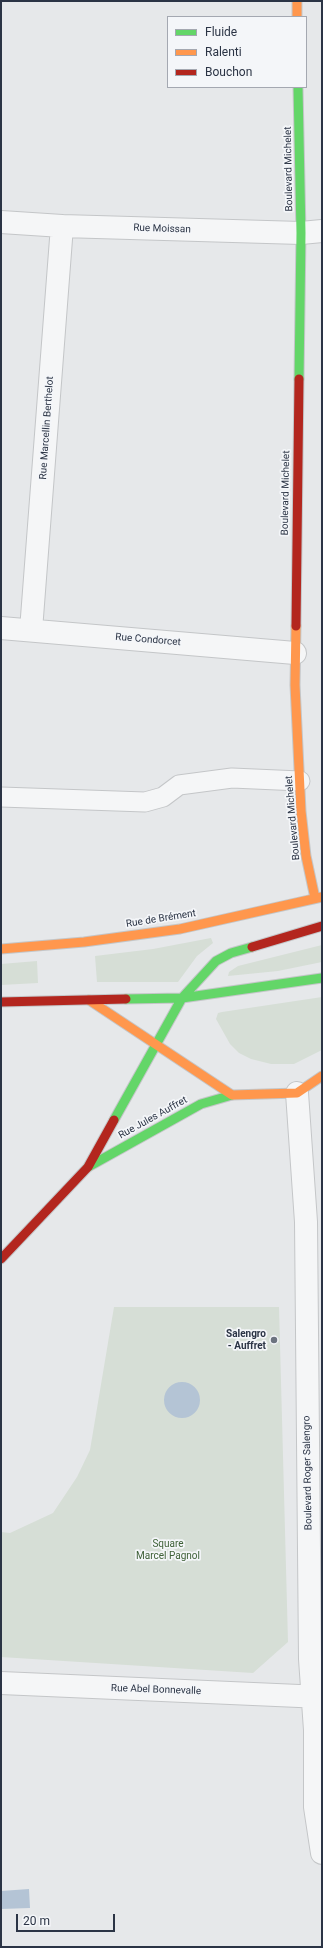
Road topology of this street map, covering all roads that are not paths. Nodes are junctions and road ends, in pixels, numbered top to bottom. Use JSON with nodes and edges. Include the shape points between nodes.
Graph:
{"nodes":[{"id":1,"x":297,"y":1,"type":"edge"},
{"id":2,"x":297,"y":16,"type":"edge"},
{"id":3,"x":298,"y":88,"type":"edge"},
{"id":4,"x":1,"y":222,"type":"edge"},
{"id":5,"x":62,"y":226,"type":"junction"},
{"id":6,"x":322,"y":230,"type":"edge"},
{"id":7,"x":301,"y":233,"type":"junction"},
{"id":8,"x":1,"y":628,"type":"edge"},
{"id":9,"x":32,"y":630,"type":"junction"},
{"id":10,"x":295,"y":653,"type":"junction"},
{"id":11,"x":300,"y":781,"type":"junction"},
{"id":12,"x":1,"y":797,"type":"edge"},
{"id":13,"x":318,"y":897,"type":"edge"},
{"id":14,"x":322,"y":905,"type":"edge"},
{"id":15,"x":322,"y":926,"type":"edge"},
{"id":16,"x":1,"y":949,"type":"edge"},
{"id":17,"x":322,"y":978,"type":"edge"},
{"id":18,"x":182,"y":998,"type":"junction"},
{"id":19,"x":89,"y":1000,"type":"junction"},
{"id":20,"x":1,"y":1002,"type":"edge"},
{"id":21,"x":155,"y":1044,"type":"junction"},
{"id":22,"x":322,"y":1076,"type":"edge"},
{"id":23,"x":296,"y":1093,"type":"junction"},
{"id":24,"x":232,"y":1095,"type":"junction"},
{"id":25,"x":88,"y":1167,"type":"junction"},
{"id":26,"x":1,"y":1259,"type":"edge"},
{"id":27,"x":1,"y":1683,"type":"edge"},
{"id":28,"x":317,"y":1696,"type":"edge"},
{"id":29,"x":322,"y":1853,"type":"edge"}],
"edges":[{"from":1,"to":2,"type":"street"},
{"from":3,"to":7,"type":"street","name":"Boulevard Michelet"},
{"from":4,"to":5,"type":"street","name":"Rue Moissan"},
{"from":5,"to":7,"type":"street","name":"Rue Moissan"},
{"from":5,"to":9,"type":"street","name":"Rue Marcellin Berthelot"},
{"from":6,"to":7,"type":"street","name":"Rue Moissan"},
{"from":7,"to":10,"type":"street","name":"Boulevard Michelet"},
{"from":8,"to":9,"type":"street","name":"Rue Condorcet"},
{"from":9,"to":10,"type":"street","name":"Rue Condorcet"},
{"from":10,"to":11,"type":"street","name":"Boulevard Michelet"},
{"from":11,"to":12,"type":"lane","via":[[232,778],[179,785],[163,797],[145,802]]},
{"from":11,"to":13,"type":"street","name":"Boulevard Michelet","via":[[306,856]]},
{"from":13,"to":14,"type":"street"},
{"from":13,"to":16,"type":"street","name":"Rue de Brément","via":[[180,929],[84,942]]},
{"from":15,"to":18,"type":"street","name":"Rue Jules Auffret","via":[[231,953],[216,961]]},
{"from":17,"to":18,"type":"street"},
{"from":18,"to":19,"type":"street"},
{"from":18,"to":21,"type":"street","name":"Rue Jules Auffret"},
{"from":19,"to":20,"type":"street"},
{"from":19,"to":21,"type":"street"},
{"from":21,"to":24,"type":"street"},
{"from":21,"to":25,"type":"street","name":"Rue Jules Auffret"},
{"from":22,"to":23,"type":"street"},
{"from":23,"to":24,"type":"street","name":"Rue Jules Auffret"},
{"from":23,"to":28,"type":"street","name":"Boulevard Roger Salengro","via":[[306,1222]]},
{"from":24,"to":25,"type":"street","name":"Rue Jules Auffret","via":[[201,1104]]},
{"from":25,"to":26,"type":"street","name":"Rue Jules Auffret"},
{"from":27,"to":28,"type":"street","name":"Rue Abel Bonnevalle"},
{"from":28,"to":29,"type":"street","name":"Boulevard Roger Salengro","via":[[314,1807]]}]}
